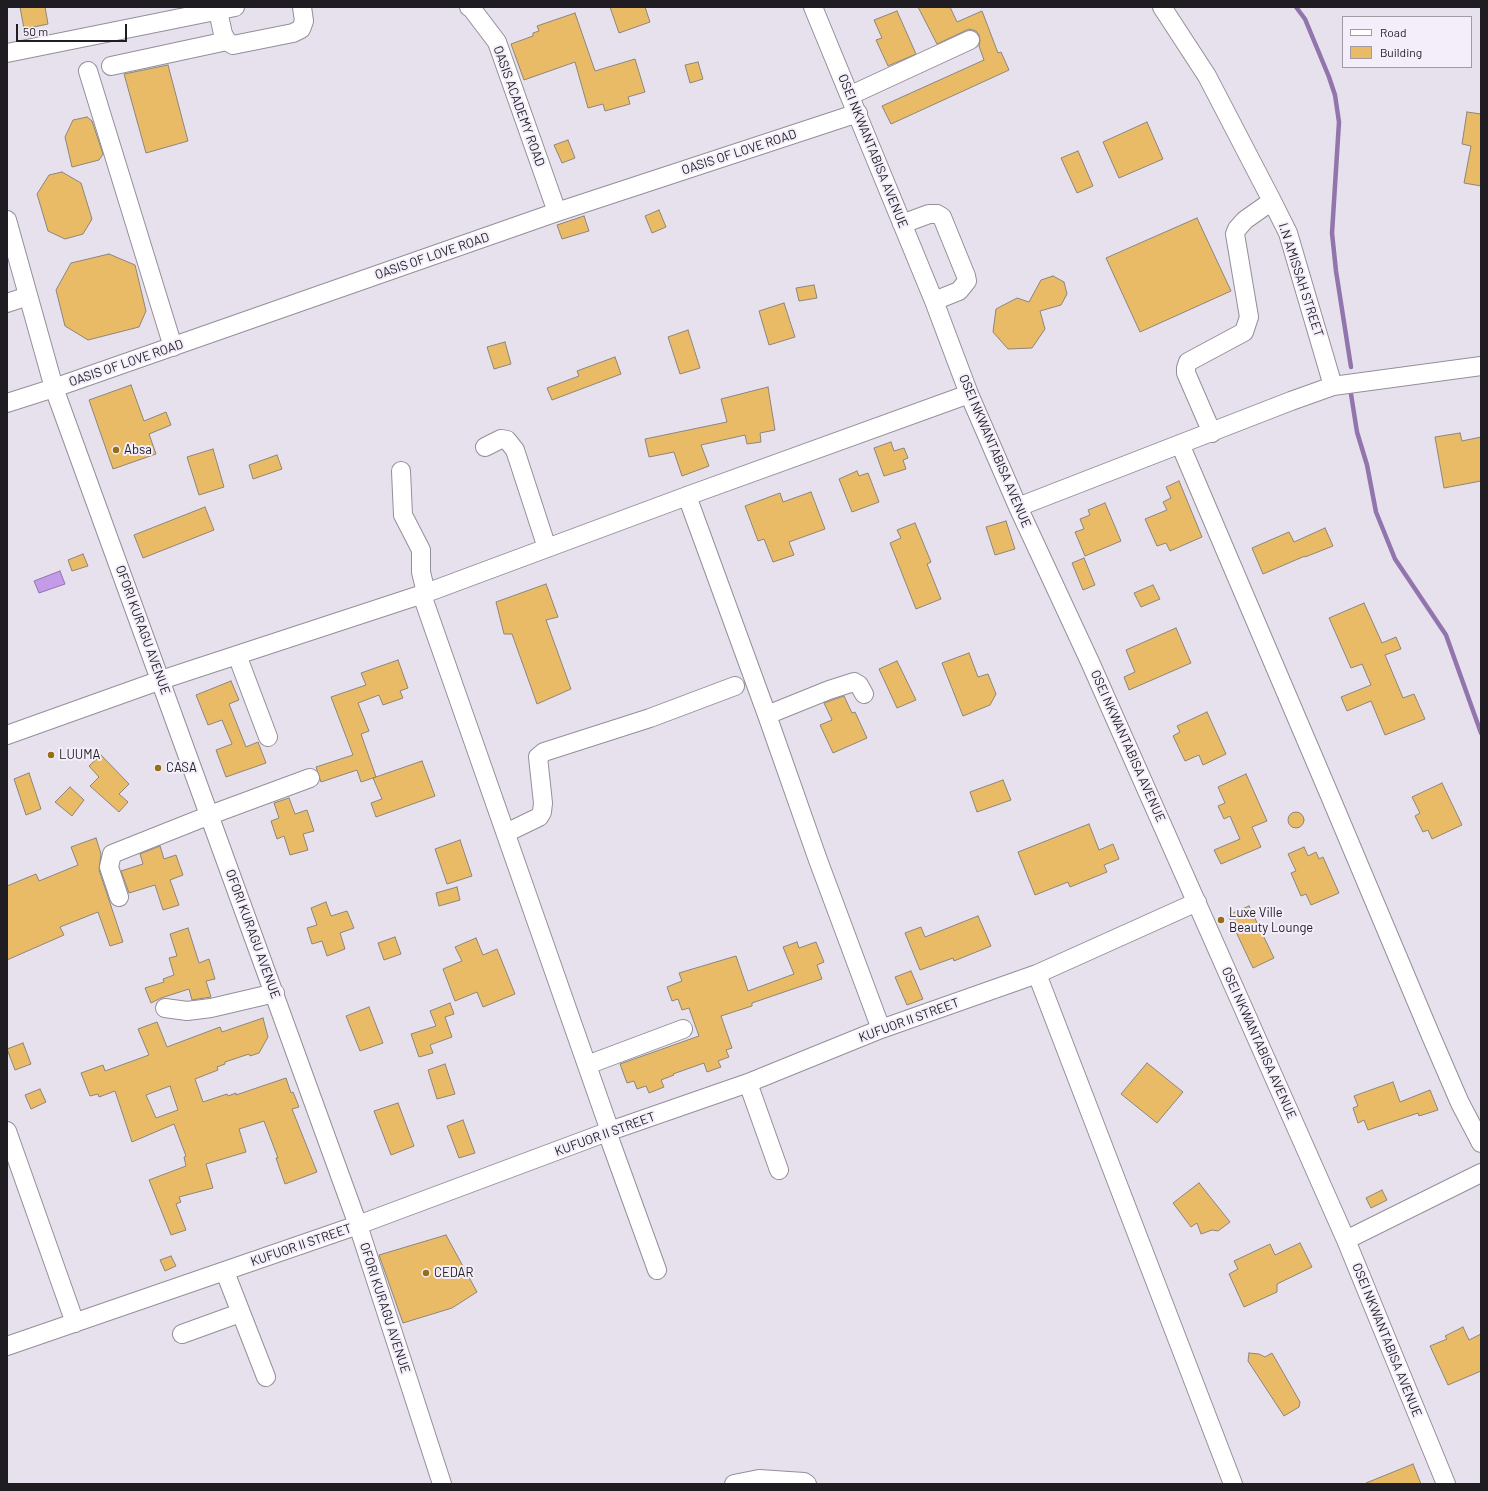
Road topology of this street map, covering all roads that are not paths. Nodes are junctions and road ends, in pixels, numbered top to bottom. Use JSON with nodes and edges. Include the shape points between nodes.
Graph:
{"nodes":[{"id":1,"x":236,"y":7,"type":"edge"},
{"id":2,"x":302,"y":7,"type":"edge"},
{"id":3,"x":814,"y":7,"type":"edge"},
{"id":4,"x":1162,"y":7,"type":"edge"},
{"id":5,"x":471,"y":8,"type":"edge"},
{"id":6,"x":218,"y":11,"type":"junction"},
{"id":7,"x":970,"y":40,"type":"dead end"},
{"id":8,"x":227,"y":41,"type":"junction"},
{"id":9,"x":7,"y":53,"type":"edge"},
{"id":10,"x":111,"y":66,"type":"dead end"},
{"id":11,"x":88,"y":71,"type":"dead end"},
{"id":12,"x":851,"y":96,"type":"junction"},
{"id":13,"x":858,"y":113,"type":"junction"},
{"id":14,"x":1272,"y":200,"type":"junction"},
{"id":15,"x":557,"y":212,"type":"junction"},
{"id":16,"x":7,"y":220,"type":"edge"},
{"id":17,"x":902,"y":224,"type":"junction"},
{"id":18,"x":28,"y":296,"type":"junction"},
{"id":19,"x":934,"y":301,"type":"junction"},
{"id":20,"x":7,"y":303,"type":"edge"},
{"id":21,"x":172,"y":347,"type":"junction"},
{"id":22,"x":1481,"y":366,"type":"edge"},
{"id":23,"x":1334,"y":386,"type":"junction"},
{"id":24,"x":54,"y":388,"type":"junction"},
{"id":25,"x":969,"y":394,"type":"junction"},
{"id":26,"x":7,"y":403,"type":"edge"},
{"id":27,"x":1212,"y":432,"type":"junction"},
{"id":28,"x":1180,"y":444,"type":"junction"},
{"id":29,"x":485,"y":447,"type":"dead end"},
{"id":30,"x":400,"y":471,"type":"dead end"},
{"id":31,"x":687,"y":496,"type":"junction"},
{"id":32,"x":1018,"y":507,"type":"junction"},
{"id":33,"x":547,"y":548,"type":"junction"},
{"id":34,"x":424,"y":594,"type":"junction"},
{"id":35,"x":237,"y":655,"type":"junction"},
{"id":36,"x":161,"y":680,"type":"junction"},
{"id":37,"x":735,"y":686,"type":"dead end"},
{"id":38,"x":864,"y":694,"type":"dead end"},
{"id":39,"x":767,"y":715,"type":"junction"},
{"id":40,"x":7,"y":734,"type":"edge"},
{"id":41,"x":268,"y":737,"type":"dead end"},
{"id":42,"x":310,"y":778,"type":"dead end"},
{"id":43,"x":210,"y":815,"type":"junction"},
{"id":44,"x":506,"y":833,"type":"junction"},
{"id":45,"x":119,"y":897,"type":"dead end"},
{"id":46,"x":1197,"y":902,"type":"junction"},
{"id":47,"x":1037,"y":974,"type":"junction"},
{"id":48,"x":275,"y":993,"type":"junction"},
{"id":49,"x":165,"y":1008,"type":"dead end"},
{"id":50,"x":683,"y":1029,"type":"dead end"},
{"id":51,"x":881,"y":1029,"type":"junction"},
{"id":52,"x":587,"y":1065,"type":"junction"},
{"id":53,"x":748,"y":1083,"type":"junction"},
{"id":54,"x":7,"y":1131,"type":"edge"},
{"id":55,"x":608,"y":1132,"type":"junction"},
{"id":56,"x":1481,"y":1143,"type":"edge"},
{"id":57,"x":779,"y":1170,"type":"dead end"},
{"id":58,"x":1481,"y":1173,"type":"edge"},
{"id":59,"x":358,"y":1225,"type":"junction"},
{"id":60,"x":1346,"y":1240,"type":"junction"},
{"id":61,"x":657,"y":1270,"type":"dead end"},
{"id":62,"x":225,"y":1272,"type":"junction"},
{"id":63,"x":240,"y":1313,"type":"junction"},
{"id":64,"x":75,"y":1323,"type":"junction"},
{"id":65,"x":182,"y":1334,"type":"dead end"},
{"id":66,"x":7,"y":1346,"type":"edge"},
{"id":67,"x":266,"y":1377,"type":"dead end"},
{"id":68,"x":442,"y":1484,"type":"edge"},
{"id":69,"x":734,"y":1484,"type":"edge"},
{"id":70,"x":807,"y":1484,"type":"edge"},
{"id":71,"x":1233,"y":1484,"type":"edge"},
{"id":72,"x":1446,"y":1484,"type":"edge"}],
"edges":[{"from":1,"to":6,"type":"street"},
{"from":2,"to":8,"type":"street","via":[[304,21],[301,29],[293,33],[233,45]]},
{"from":3,"to":12,"type":"street","name":"OSEI NKWANTABISA AVENUE"},
{"from":4,"to":14,"type":"street","name":"I.N AMISSAH STREET","via":[[1207,76]]},
{"from":5,"to":15,"type":"street","name":"OASIS ACADEMY ROAD","via":[[497,42]]},
{"from":6,"to":8,"type":"street"},
{"from":6,"to":9,"type":"street"},
{"from":7,"to":12,"type":"street"},
{"from":8,"to":10,"type":"street"},
{"from":11,"to":21,"type":"street"},
{"from":12,"to":13,"type":"street","name":"OSEI NKWANTABISA AVENUE"},
{"from":13,"to":15,"type":"street","name":"OASIS OF LOVE ROAD"},
{"from":13,"to":17,"type":"street","name":"OSEI NKWANTABISA AVENUE"},
{"from":14,"to":23,"type":"street","name":"I.N AMISSAH STREET","via":[[1288,232]]},
{"from":14,"to":27,"type":"street","via":[[1245,220],[1235,234],[1249,317],[1244,332],[1188,362],[1186,368]]},
{"from":15,"to":21,"type":"street","name":"OASIS OF LOVE ROAD"},
{"from":16,"to":18,"type":"street","name":"OFORI KURAGU AVENUE"},
{"from":17,"to":19,"type":"street","name":"OSEI NKWANTABISA AVENUE"},
{"from":17,"to":19,"type":"street","via":[[929,214],[942,217],[967,281],[959,291]]},
{"from":18,"to":20,"type":"street"},
{"from":18,"to":24,"type":"street","name":"OFORI KURAGU AVENUE"},
{"from":19,"to":25,"type":"street","name":"OSEI NKWANTABISA AVENUE"},
{"from":21,"to":24,"type":"street","name":"OASIS OF LOVE ROAD"},
{"from":22,"to":23,"type":"street"},
{"from":23,"to":27,"type":"street"},
{"from":24,"to":26,"type":"street","name":"OASIS OF LOVE ROAD"},
{"from":24,"to":36,"type":"street","name":"OFORI KURAGU AVENUE"},
{"from":25,"to":31,"type":"street"},
{"from":25,"to":32,"type":"street","name":"OSEI NKWANTABISA AVENUE"},
{"from":27,"to":28,"type":"street"},
{"from":28,"to":32,"type":"street"},
{"from":28,"to":56,"type":"street","via":[[1431,1036],[1460,1103]]},
{"from":29,"to":33,"type":"street","via":[[501,439],[507,440],[515,450]]},
{"from":30,"to":34,"type":"street","via":[[404,515],[421,550]]},
{"from":31,"to":33,"type":"street"},
{"from":31,"to":39,"type":"street"},
{"from":32,"to":46,"type":"street","name":"OSEI NKWANTABISA AVENUE"},
{"from":33,"to":34,"type":"street"},
{"from":34,"to":35,"type":"street"},
{"from":34,"to":44,"type":"street"},
{"from":35,"to":36,"type":"street"},
{"from":35,"to":41,"type":"street"},
{"from":36,"to":40,"type":"street"},
{"from":36,"to":43,"type":"street","name":"OFORI KURAGU AVENUE"},
{"from":37,"to":44,"type":"street","via":[[650,718],[544,752],[538,757],[542,812]]},
{"from":38,"to":39,"type":"street","via":[[854,682]]},
{"from":39,"to":51,"type":"street"},
{"from":42,"to":43,"type":"street"},
{"from":43,"to":45,"type":"street","via":[[112,854],[109,867]]},
{"from":43,"to":48,"type":"street","name":"OFORI KURAGU AVENUE"},
{"from":44,"to":52,"type":"street"},
{"from":46,"to":47,"type":"street","name":"KUFUOR II STREET"},
{"from":46,"to":60,"type":"street","name":"OSEI NKWANTABISA AVENUE"},
{"from":47,"to":51,"type":"street","name":"KUFUOR II STREET"},
{"from":47,"to":71,"type":"street"},
{"from":48,"to":49,"type":"street","via":[[211,1008],[187,1011]]},
{"from":48,"to":59,"type":"street","name":"OFORI KURAGU AVENUE"},
{"from":50,"to":52,"type":"street"},
{"from":51,"to":53,"type":"street","name":"KUFUOR II STREET"},
{"from":52,"to":55,"type":"street"},
{"from":53,"to":55,"type":"street","name":"KUFUOR II STREET"},
{"from":53,"to":57,"type":"street"},
{"from":54,"to":64,"type":"street"},
{"from":55,"to":59,"type":"street","name":"KUFUOR II STREET"},
{"from":55,"to":61,"type":"street"},
{"from":58,"to":60,"type":"street"},
{"from":59,"to":62,"type":"street","name":"KUFUOR II STREET"},
{"from":59,"to":68,"type":"street","name":"OFORI KURAGU AVENUE"},
{"from":60,"to":72,"type":"street","name":"OSEI NKWANTABISA AVENUE"},
{"from":62,"to":63,"type":"street"},
{"from":62,"to":64,"type":"street","name":"KUFUOR II STREET"},
{"from":63,"to":65,"type":"street"},
{"from":63,"to":67,"type":"street"},
{"from":64,"to":66,"type":"street","name":"KUFUOR II STREET"},
{"from":69,"to":70,"type":"street","via":[[759,1478]]}]}
